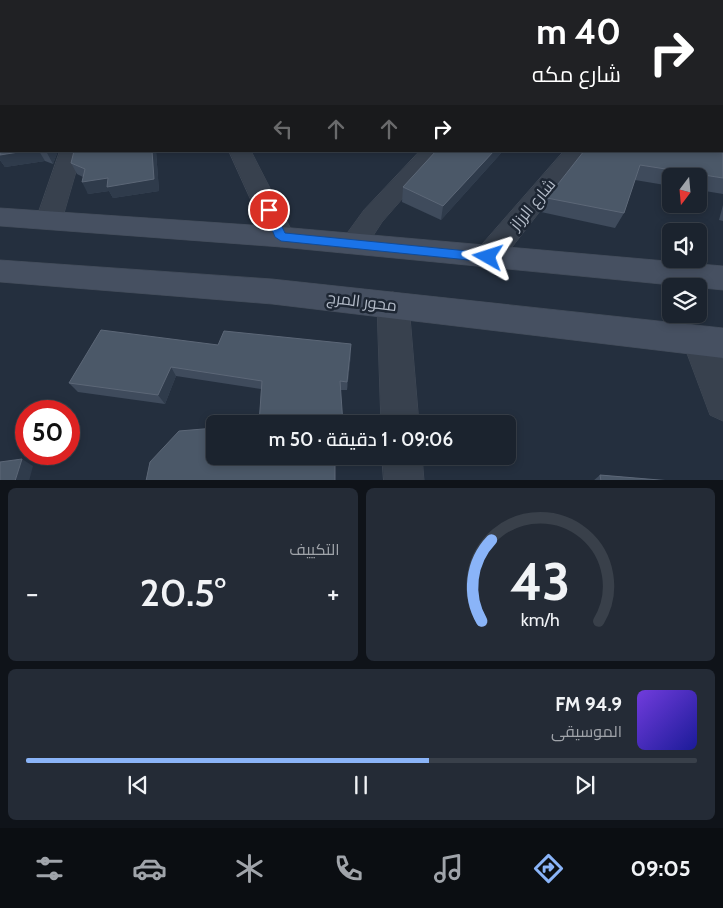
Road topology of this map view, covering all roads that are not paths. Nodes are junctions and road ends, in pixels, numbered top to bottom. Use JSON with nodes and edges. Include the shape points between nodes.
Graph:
{"nodes":[{"id":1,"x":71,"y":152,"type":"edge"},
{"id":2,"x":240,"y":152,"type":"edge"},
{"id":3,"x":432,"y":152,"type":"edge"},
{"id":4,"x":575,"y":152,"type":"edge"},
{"id":5,"x":0,"y":217,"type":"edge"},
{"id":6,"x":49,"y":220,"type":"junction"},
{"id":7,"x":281,"y":237,"type":"junction"},
{"id":8,"x":354,"y":244,"type":"junction"},
{"id":9,"x":488,"y":257,"type":"junction"},
{"id":10,"x":0,"y":271,"type":"edge"},
{"id":11,"x":723,"y":278,"type":"edge"},
{"id":12,"x":393,"y":305,"type":"junction"},
{"id":13,"x":711,"y":342,"type":"edge"},
{"id":14,"x":723,"y":403,"type":"edge"},
{"id":15,"x":399,"y":415,"type":"edge"},
{"id":16,"x":403,"y":465,"type":"edge"},
{"id":17,"x":404,"y":480,"type":"edge"}],
"edges":[{"from":1,"to":6,"type":"street"},
{"from":2,"to":7,"type":"street"},
{"from":3,"to":8,"type":"street","via":[[373,216]]},
{"from":4,"to":9,"type":"street","name":"شارع الرزاز"},
{"from":5,"to":6,"type":"main road"},
{"from":6,"to":7,"type":"main road"},
{"from":7,"to":8,"type":"main road"},
{"from":8,"to":9,"type":"main road"},
{"from":9,"to":11,"type":"main road"},
{"from":10,"to":12,"type":"main road","name":"محور المرج","via":[[188,283]]},
{"from":12,"to":13,"type":"main road","name":"محور المرج"},
{"from":12,"to":15,"type":"street"},
{"from":13,"to":14,"type":"street"},
{"from":16,"to":17,"type":"street"}]}
